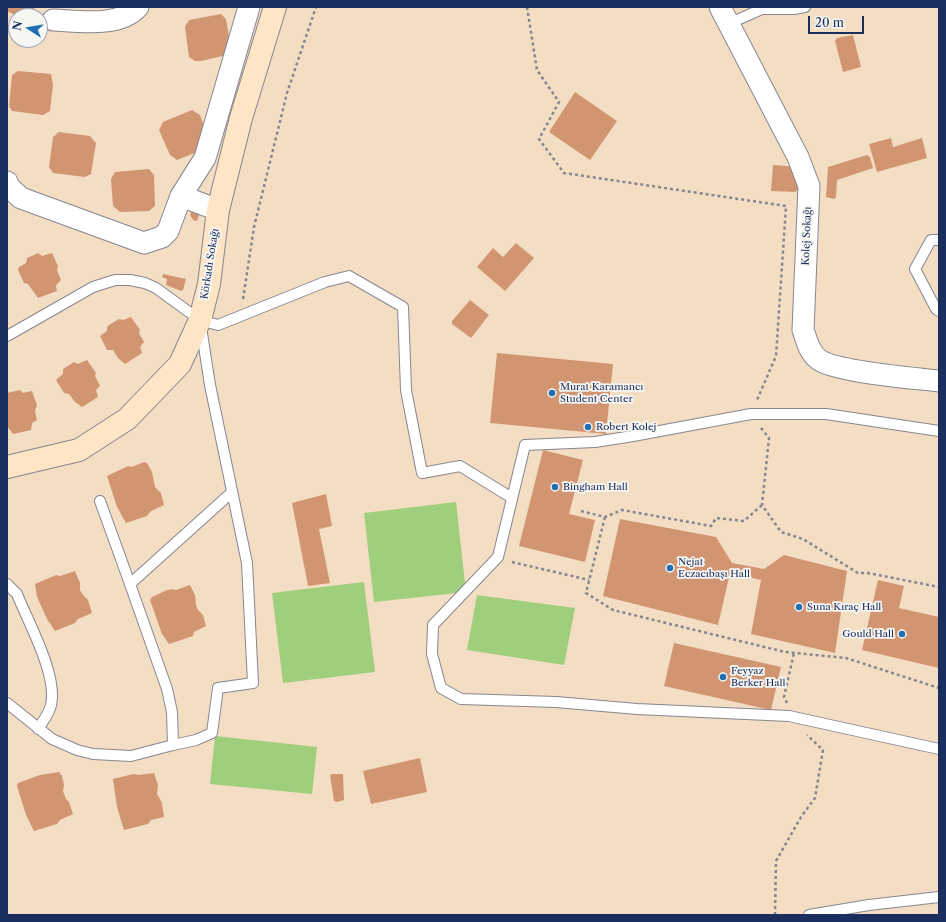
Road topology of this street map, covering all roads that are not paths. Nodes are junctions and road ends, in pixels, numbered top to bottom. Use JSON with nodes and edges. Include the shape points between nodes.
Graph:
{"nodes":[{"id":1,"x":138,"y":7,"type":"edge"},
{"id":2,"x":249,"y":7,"type":"edge"},
{"id":3,"x":275,"y":7,"type":"edge"},
{"id":4,"x":805,"y":7,"type":"edge"},
{"id":5,"x":724,"y":16,"type":"edge"},
{"id":6,"x":53,"y":20,"type":"dead end"},
{"id":7,"x":7,"y":182,"type":"edge"},
{"id":8,"x":181,"y":196,"type":"junction"},
{"id":9,"x":218,"y":210,"type":"junction"},
{"id":10,"x":939,"y":240,"type":"edge"},
{"id":11,"x":939,"y":311,"type":"edge"},
{"id":12,"x":200,"y":320,"type":"junction"},
{"id":13,"x":7,"y":336,"type":"edge"},
{"id":14,"x":939,"y":381,"type":"edge"},
{"id":15,"x":939,"y":430,"type":"edge"},
{"id":16,"x":7,"y":467,"type":"edge"},
{"id":17,"x":231,"y":493,"type":"junction"},
{"id":18,"x":512,"y":498,"type":"junction"},
{"id":19,"x":100,"y":501,"type":"dead end"},
{"id":20,"x":7,"y":584,"type":"edge"},
{"id":21,"x":130,"y":584,"type":"junction"},
{"id":22,"x":7,"y":703,"type":"edge"},
{"id":23,"x":38,"y":729,"type":"junction"},
{"id":24,"x":174,"y":744,"type":"junction"},
{"id":25,"x":939,"y":749,"type":"edge"},
{"id":26,"x":939,"y":897,"type":"edge"},
{"id":27,"x":809,"y":915,"type":"edge"}],
"edges":[{"from":1,"to":6,"type":"street","via":[[101,23]]},
{"from":2,"to":8,"type":"street","via":[[205,158]]},
{"from":3,"to":9,"type":"street","name":"Körkadı Sokağı","via":[[241,118]]},
{"from":4,"to":5,"type":"lane","via":[[762,8]]},
{"from":5,"to":14,"type":"street","name":"Kolej Sokağı","via":[[798,157],[809,186],[803,330],[809,349],[819,360],[836,368]]},
{"from":7,"to":8,"type":"street","via":[[9,188],[21,198],[144,243],[162,237],[168,231]]},
{"from":8,"to":9,"type":"street"},
{"from":9,"to":12,"type":"street","name":"Körkadı Sokağı","via":[[209,284]]},
{"from":10,"to":11,"type":"lane","via":[[931,240],[915,268]]},
{"from":12,"to":13,"type":"lane","via":[[156,288],[130,280],[115,280],[93,287]]},
{"from":12,"to":16,"type":"street","name":"Körkadı Sokağı","via":[[180,364],[127,419],[79,450]]},
{"from":12,"to":17,"type":"lane"},
{"from":12,"to":18,"type":"lane","via":[[218,325],[325,282],[349,276],[403,307],[406,390],[422,473],[460,466]]},
{"from":15,"to":18,"type":"lane","via":[[826,414],[750,414],[626,438],[525,445]]},
{"from":17,"to":21,"type":"lane"},
{"from":17,"to":24,"type":"lane","via":[[246,563],[253,684],[218,688],[212,733],[196,740]]},
{"from":18,"to":25,"type":"lane","via":[[498,557],[433,625],[432,654],[442,688],[461,699],[556,702],[794,717]]},
{"from":19,"to":21,"type":"lane"},
{"from":20,"to":23,"type":"lane","via":[[17,594],[51,677],[49,712]]},
{"from":21,"to":24,"type":"lane","via":[[167,689],[172,712]]},
{"from":22,"to":23,"type":"lane"},
{"from":23,"to":24,"type":"lane","via":[[61,744],[99,755],[131,756]]},
{"from":26,"to":27,"type":"lane","via":[[868,904]]}]}
